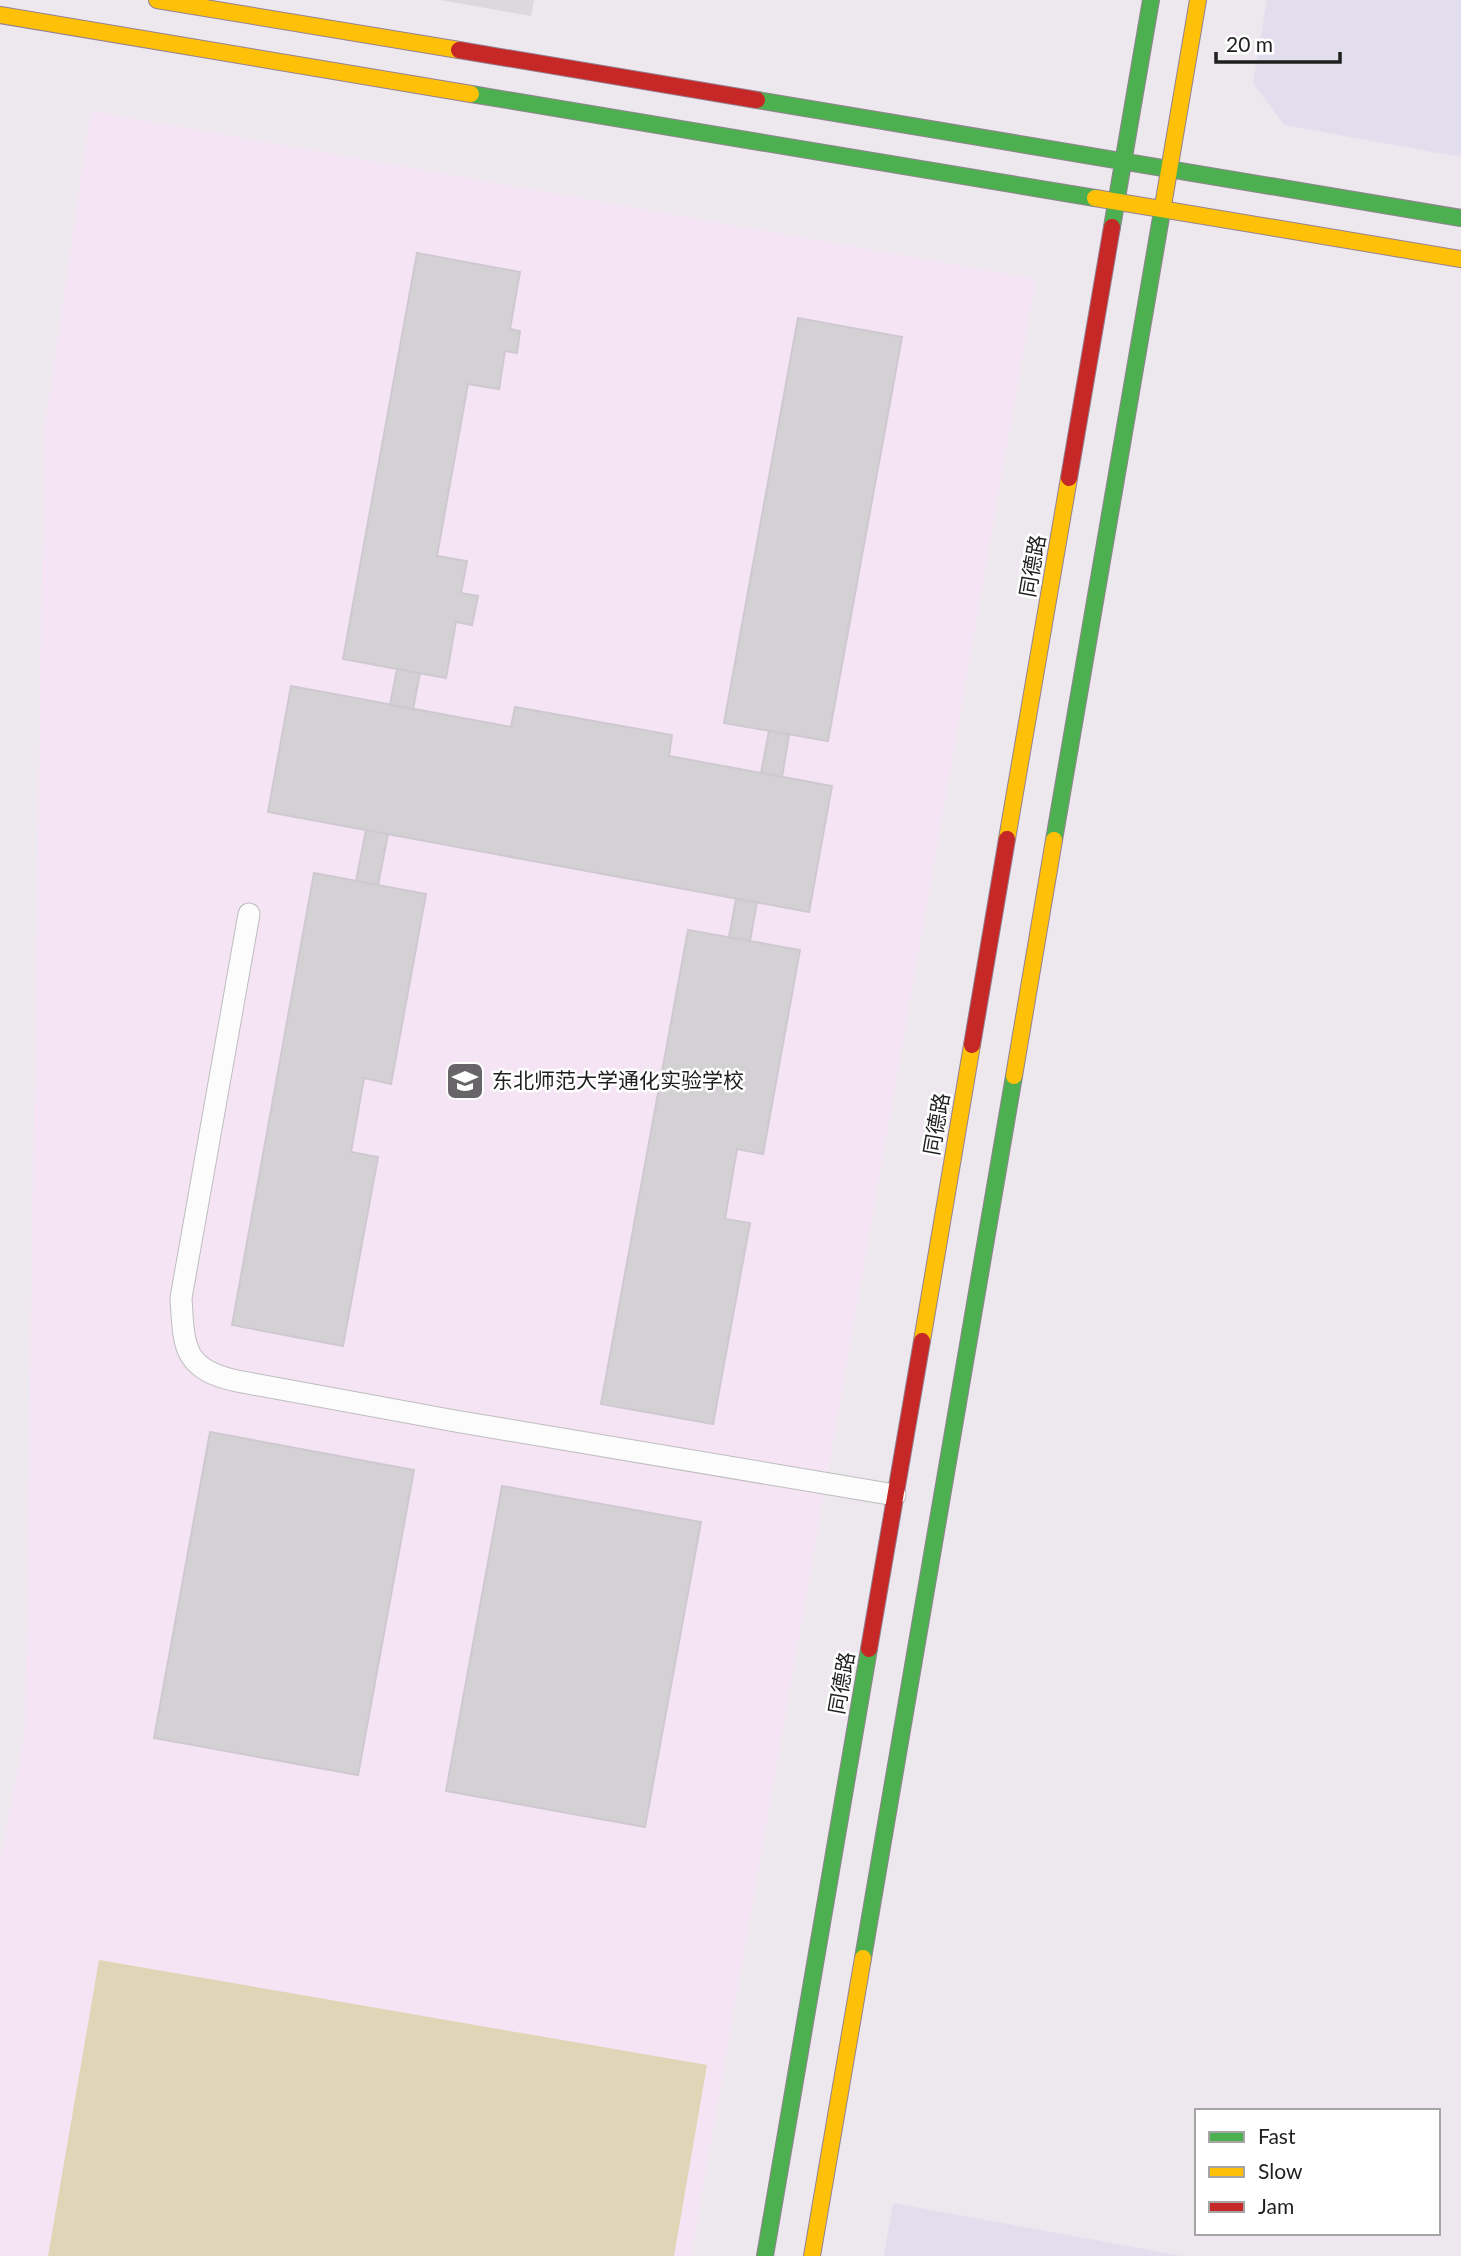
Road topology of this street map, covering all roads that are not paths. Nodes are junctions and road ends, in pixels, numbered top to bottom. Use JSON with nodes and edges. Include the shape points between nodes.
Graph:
{"nodes":[{"id":1,"x":156,"y":0,"type":"edge"},
{"id":2,"x":1151,"y":0,"type":"edge"},
{"id":3,"x":1198,"y":0,"type":"edge"},
{"id":4,"x":254,"y":8,"type":"edge"},
{"id":5,"x":0,"y":15,"type":"edge"},
{"id":6,"x":1124,"y":162,"type":"junction"},
{"id":7,"x":1169,"y":169,"type":"junction"},
{"id":8,"x":1117,"y":201,"type":"junction"},
{"id":9,"x":1162,"y":209,"type":"junction"},
{"id":10,"x":1461,"y":218,"type":"edge"},
{"id":11,"x":1461,"y":259,"type":"edge"},
{"id":12,"x":249,"y":914,"type":"dead end"},
{"id":13,"x":895,"y":1495,"type":"junction"},
{"id":14,"x":765,"y":2256,"type":"edge"},
{"id":15,"x":812,"y":2256,"type":"edge"}],
"edges":[{"from":1,"to":4,"type":"main road"},
{"from":2,"to":6,"type":"main road","name":"同德路"},
{"from":3,"to":7,"type":"main road"},
{"from":4,"to":6,"type":"main road"},
{"from":5,"to":8,"type":"main road"},
{"from":6,"to":7,"type":"main road"},
{"from":6,"to":8,"type":"main road","name":"同德路"},
{"from":7,"to":9,"type":"main road"},
{"from":7,"to":10,"type":"main road"},
{"from":8,"to":9,"type":"main road"},
{"from":8,"to":13,"type":"main road","name":"同德路"},
{"from":9,"to":11,"type":"main road"},
{"from":9,"to":15,"type":"main road"},
{"from":12,"to":13,"type":"lane","via":[[181,1298],[184,1344],[205,1370],[237,1381],[454,1421]]},
{"from":13,"to":14,"type":"main road","name":"同德路"}]}
